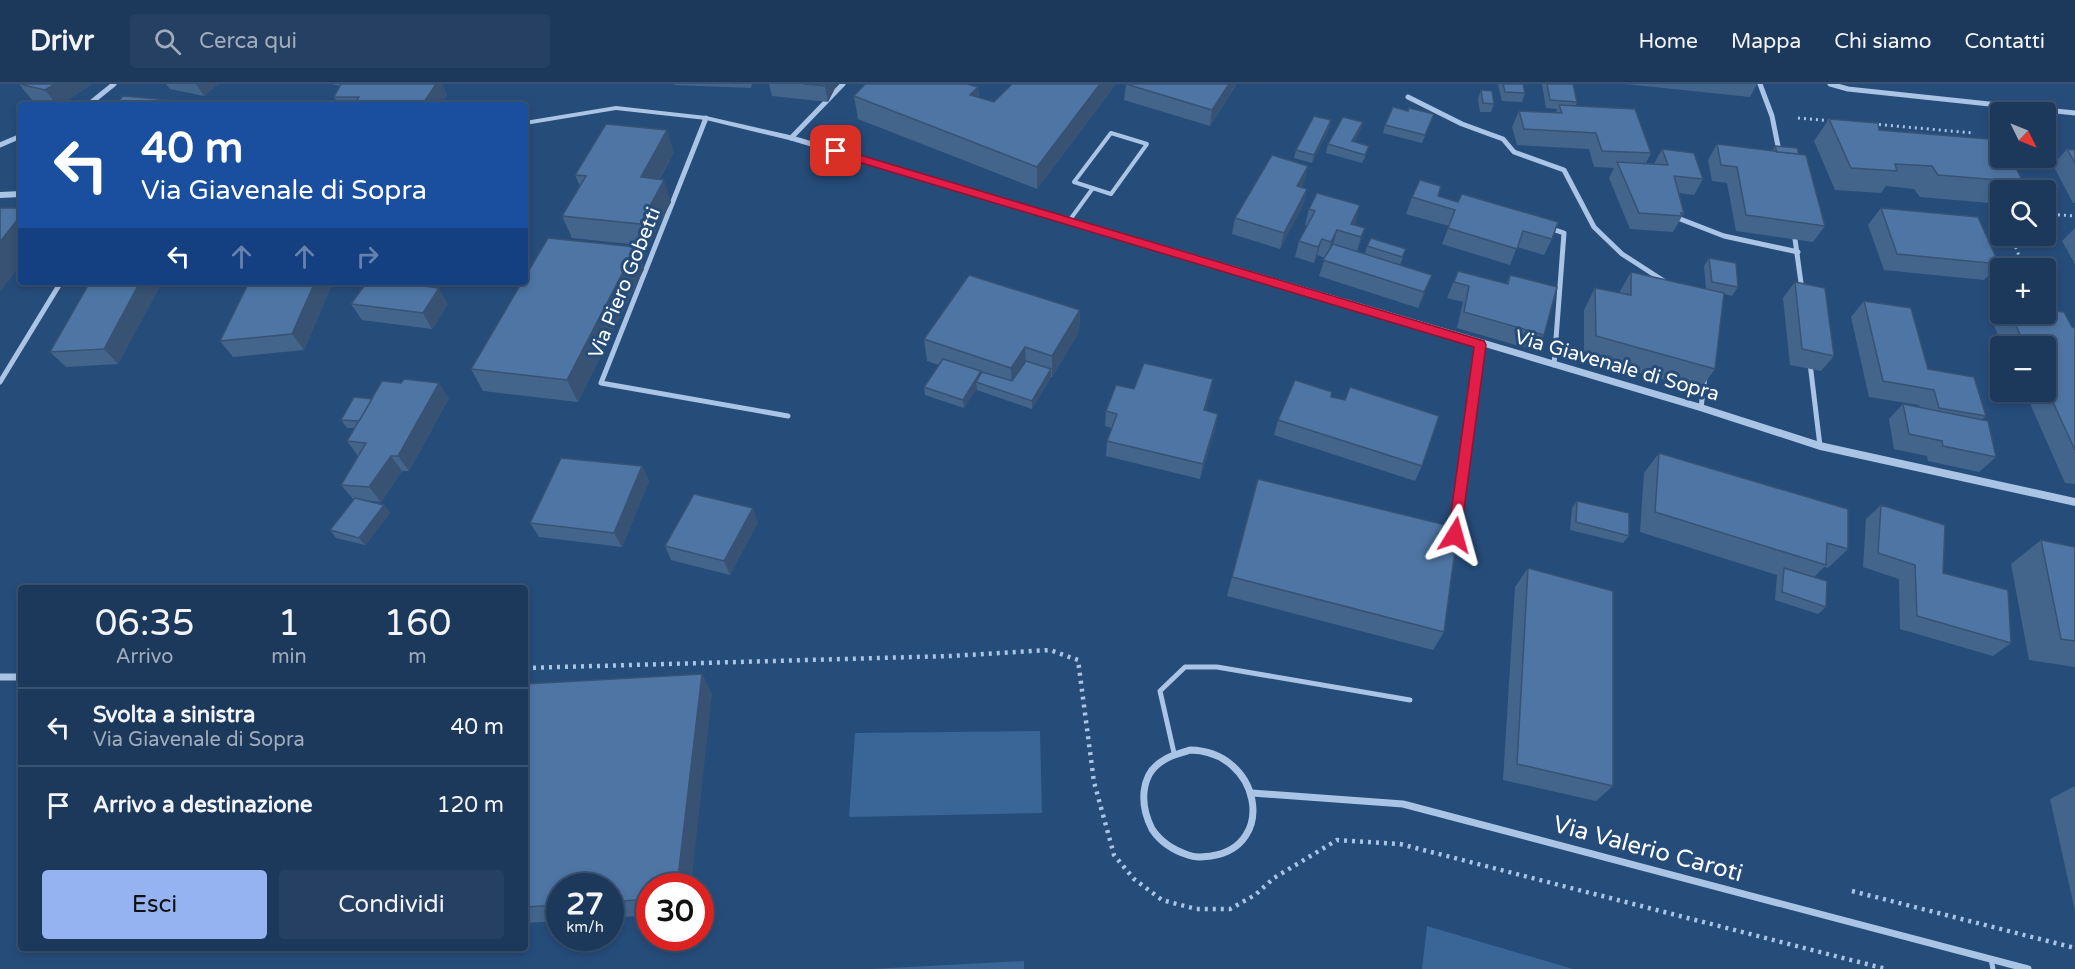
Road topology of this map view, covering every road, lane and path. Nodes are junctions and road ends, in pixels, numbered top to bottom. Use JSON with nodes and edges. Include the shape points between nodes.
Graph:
{"nodes":[{"id":1,"x":114,"y":84,"type":"edge"},
{"id":2,"x":843,"y":84,"type":"edge"},
{"id":3,"x":1760,"y":84,"type":"edge"},
{"id":4,"x":1830,"y":84,"type":"edge"},
{"id":5,"x":1408,"y":97,"type":"dead end"},
{"id":6,"x":92,"y":102,"type":"edge"},
{"id":7,"x":2075,"y":113,"type":"edge"},
{"id":8,"x":1772,"y":116,"type":"junction"},
{"id":9,"x":706,"y":118,"type":"junction"},
{"id":10,"x":1841,"y":122,"type":"edge"},
{"id":11,"x":528,"y":123,"type":"edge"},
{"id":12,"x":1864,"y":124,"type":"edge"},
{"id":13,"x":1979,"y":133,"type":"dead end"},
{"id":14,"x":18,"y":137,"type":"edge"},
{"id":15,"x":791,"y":138,"type":"junction"},
{"id":16,"x":0,"y":145,"type":"edge"},
{"id":17,"x":1781,"y":162,"type":"edge"},
{"id":18,"x":2013,"y":174,"type":"edge"},
{"id":19,"x":2017,"y":180,"type":"edge"},
{"id":20,"x":1094,"y":188,"type":"junction"},
{"id":21,"x":18,"y":194,"type":"edge"},
{"id":22,"x":0,"y":195,"type":"edge"},
{"id":23,"x":2056,"y":215,"type":"edge"},
{"id":24,"x":2075,"y":216,"type":"edge"},
{"id":25,"x":1674,"y":217,"type":"edge"},
{"id":26,"x":1069,"y":221,"type":"junction"},
{"id":27,"x":1542,"y":226,"type":"edge"},
{"id":28,"x":1793,"y":229,"type":"edge"},
{"id":29,"x":1798,"y":252,"type":"junction"},
{"id":30,"x":59,"y":285,"type":"edge"},
{"id":31,"x":1675,"y":288,"type":"edge"},
{"id":32,"x":1803,"y":298,"type":"edge"},
{"id":33,"x":1480,"y":345,"type":"junction"},
{"id":34,"x":1809,"y":355,"type":"edge"},
{"id":35,"x":1554,"y":365,"type":"junction"},
{"id":36,"x":1706,"y":374,"type":"edge"},
{"id":37,"x":0,"y":382,"type":"edge"},
{"id":38,"x":1701,"y":408,"type":"junction"},
{"id":39,"x":788,"y":416,"type":"dead end"},
{"id":40,"x":1820,"y":446,"type":"junction"},
{"id":41,"x":2075,"y":502,"type":"edge"},
{"id":42,"x":1455,"y":535,"type":"edge"},
{"id":43,"x":528,"y":668,"type":"edge"},
{"id":44,"x":0,"y":677,"type":"edge"},
{"id":45,"x":18,"y":677,"type":"edge"},
{"id":46,"x":1410,"y":700,"type":"dead end"},
{"id":47,"x":1174,"y":753,"type":"junction"},
{"id":48,"x":1252,"y":793,"type":"junction"},
{"id":49,"x":1991,"y":959,"type":"junction"},
{"id":50,"x":1886,"y":969,"type":"edge"},
{"id":51,"x":1993,"y":969,"type":"edge"},
{"id":52,"x":2028,"y":969,"type":"edge"}],
"edges":[{"from":1,"to":6,"type":"street"},
{"from":2,"to":15,"type":"street"},
{"from":3,"to":8,"type":"street"},
{"from":4,"to":7,"type":"street"},
{"from":5,"to":31,"type":"street","via":[[1503,139],[1514,152],[1564,170],[1594,228],[1622,254]]},
{"from":8,"to":10,"type":"path"},
{"from":8,"to":17,"type":"street"},
{"from":9,"to":11,"type":"street","name":"Via Giavenale di Sopra","via":[[616,108]]},
{"from":9,"to":15,"type":"street","name":"Via Giavenale di Sopra"},
{"from":9,"to":39,"type":"street","name":"Via Piero Gobetti","via":[[601,383]]},
{"from":12,"to":13,"type":"path"},
{"from":14,"to":16,"type":"street"},
{"from":15,"to":26,"type":"street","name":"Via Giavenale di Sopra"},
{"from":18,"to":19,"type":"path"},
{"from":20,"to":20,"type":"lane","via":[[1111,194],[1147,144],[1111,133],[1074,182]]},
{"from":20,"to":26,"type":"lane"},
{"from":21,"to":22,"type":"street"},
{"from":23,"to":24,"type":"path"},
{"from":25,"to":29,"type":"street","via":[[1724,236]]},
{"from":26,"to":33,"type":"street","name":"Via Giavenale di Sopra"},
{"from":27,"to":35,"type":"street","name":"Via Giavenale di Sopra","via":[[1564,232]]},
{"from":28,"to":29,"type":"street"},
{"from":29,"to":32,"type":"street"},
{"from":30,"to":37,"type":"street"},
{"from":33,"to":35,"type":"street","name":"Via Giavenale di Sopra"},
{"from":33,"to":42,"type":"street"},
{"from":34,"to":40,"type":"street"},
{"from":35,"to":38,"type":"street","name":"Via Giavenale di Sopra"},
{"from":36,"to":38,"type":"street","name":"Via Giavenale di Sopra"},
{"from":38,"to":40,"type":"street","name":"Via Giavenale di Sopra"},
{"from":40,"to":41,"type":"street","name":"Via Giavenale di Sopra"},
{"from":43,"to":50,"type":"path","via":[[1050,650],[1078,660],[1094,782],[1114,855],[1134,879],[1162,900],[1196,909],[1230,909],[1337,840],[1400,844]]},
{"from":44,"to":45,"type":"street"},
{"from":46,"to":47,"type":"lane","via":[[1217,667],[1185,667],[1160,691]]},
{"from":47,"to":48,"type":"street","via":[[1206,751],[1221,756],[1246,778]]},
{"from":47,"to":48,"type":"street","via":[[1158,762],[1147,776],[1142,793],[1143,812],[1150,830],[1182,854],[1202,858],[1222,854],[1238,845],[1249,830],[1254,812]]},
{"from":48,"to":49,"type":"street","name":"Via Valerio Caroti","via":[[1403,804]]},
{"from":49,"to":51,"type":"lane"},
{"from":49,"to":52,"type":"street","name":"Via Valerio Caroti"}]}
